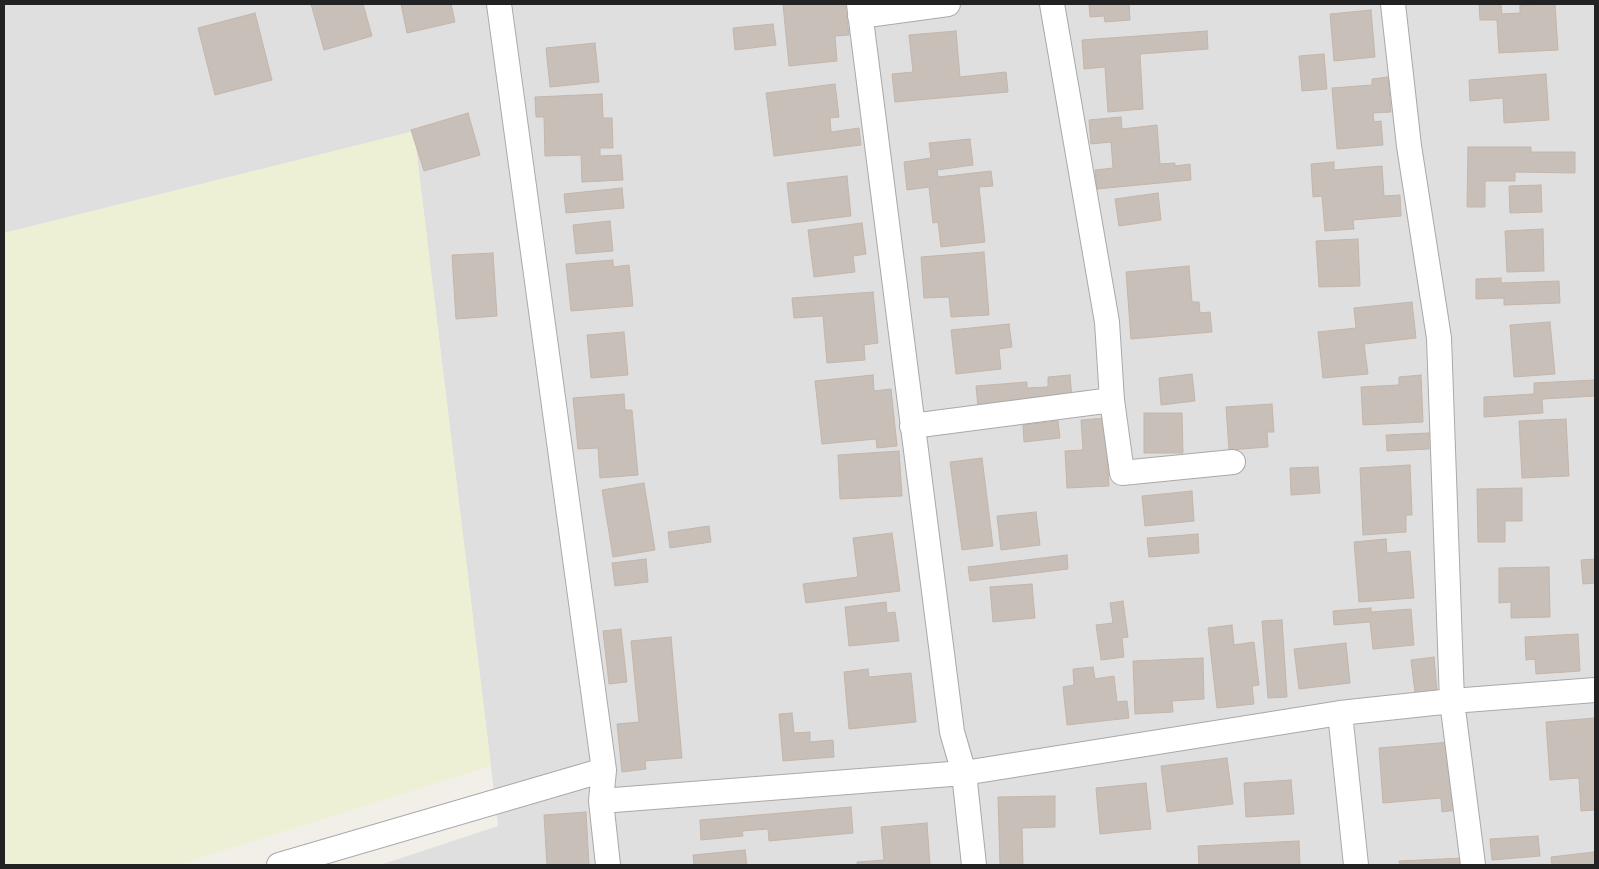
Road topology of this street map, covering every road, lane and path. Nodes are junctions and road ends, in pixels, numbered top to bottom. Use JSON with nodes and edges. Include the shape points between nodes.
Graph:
{"nodes":[{"id":1,"x":499,"y":4,"type":"edge"},
{"id":2,"x":948,"y":4,"type":"edge"},
{"id":3,"x":1052,"y":4,"type":"edge"},
{"id":4,"x":1393,"y":4,"type":"edge"},
{"id":5,"x":859,"y":10,"type":"edge"},
{"id":6,"x":1112,"y":400,"type":"junction"},
{"id":7,"x":912,"y":426,"type":"junction"},
{"id":8,"x":1232,"y":462,"type":"dead end"},
{"id":9,"x":1595,"y":690,"type":"edge"},
{"id":10,"x":1452,"y":701,"type":"junction"},
{"id":11,"x":1340,"y":713,"type":"junction"},
{"id":12,"x":604,"y":770,"type":"junction"},
{"id":13,"x":964,"y":773,"type":"junction"},
{"id":14,"x":601,"y":801,"type":"junction"},
{"id":15,"x":279,"y":865,"type":"edge"},
{"id":16,"x":608,"y":865,"type":"edge"},
{"id":17,"x":974,"y":865,"type":"edge"},
{"id":18,"x":1356,"y":865,"type":"edge"},
{"id":19,"x":1473,"y":865,"type":"edge"}],
"edges":[{"from":1,"to":12,"type":"street"},
{"from":2,"to":5,"type":"street"},
{"from":3,"to":6,"type":"street","via":[[1107,322]]},
{"from":4,"to":10,"type":"street","via":[[1409,146],[1439,338]]},
{"from":5,"to":7,"type":"street"},
{"from":6,"to":7,"type":"street"},
{"from":6,"to":8,"type":"street","via":[[1122,473]]},
{"from":7,"to":13,"type":"street","via":[[952,732]]},
{"from":9,"to":10,"type":"street"},
{"from":10,"to":11,"type":"street"},
{"from":10,"to":19,"type":"street"},
{"from":11,"to":13,"type":"street"},
{"from":11,"to":18,"type":"street"},
{"from":12,"to":14,"type":"street"},
{"from":12,"to":15,"type":"street"},
{"from":13,"to":14,"type":"street"},
{"from":13,"to":17,"type":"street"},
{"from":14,"to":16,"type":"street"}]}
